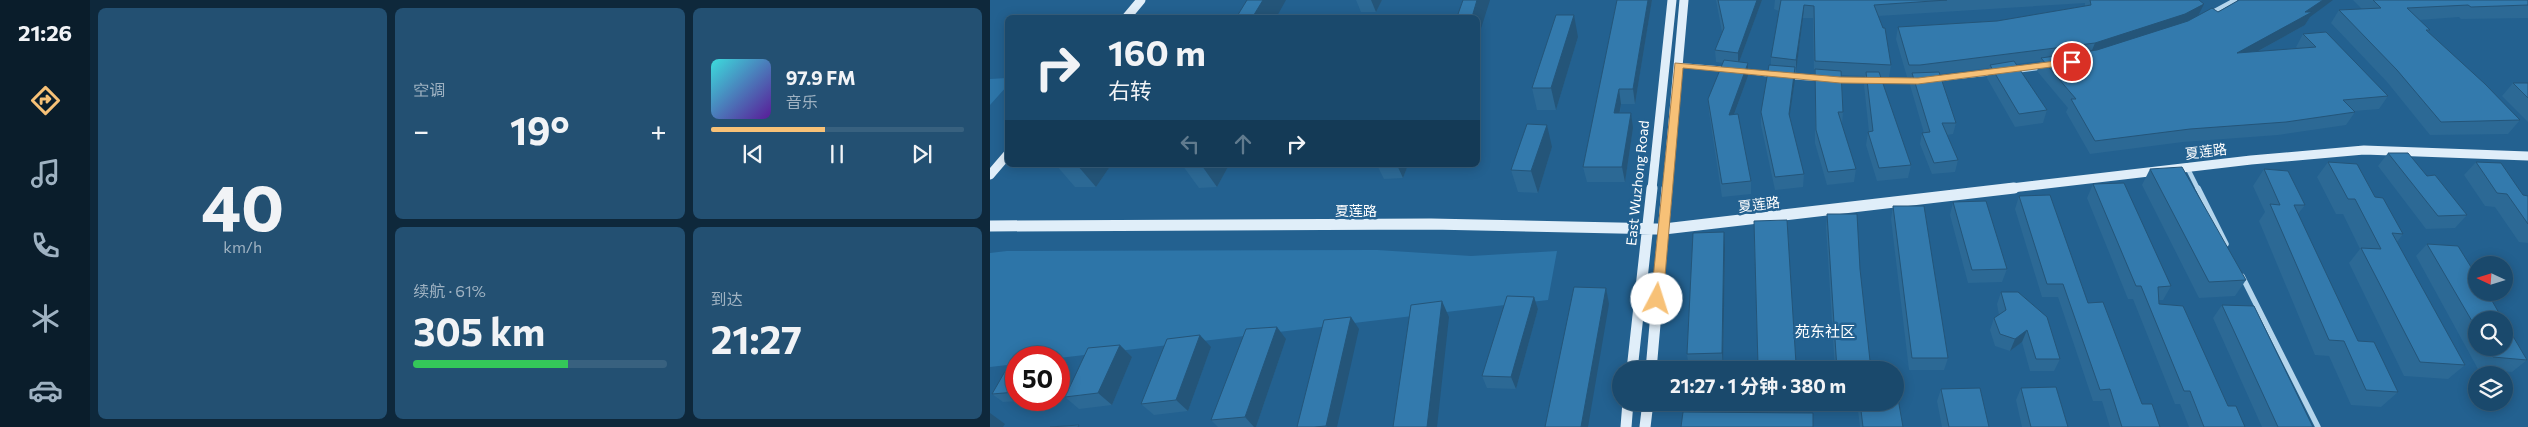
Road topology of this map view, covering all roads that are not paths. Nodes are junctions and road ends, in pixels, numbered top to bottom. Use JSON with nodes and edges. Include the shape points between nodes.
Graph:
{"nodes":[{"id":1,"x":1141,"y":0,"type":"edge"},
{"id":2,"x":1672,"y":0,"type":"edge"},
{"id":3,"x":1684,"y":0,"type":"edge"},
{"id":4,"x":2235,"y":0,"type":"edge"},
{"id":5,"x":1128,"y":15,"type":"edge"},
{"id":6,"x":2207,"y":16,"type":"edge"},
{"id":7,"x":1678,"y":65,"type":"junction"},
{"id":8,"x":2047,"y":66,"type":"edge"},
{"id":9,"x":1729,"y":69,"type":"edge"},
{"id":10,"x":1738,"y":70,"type":"edge"},
{"id":11,"x":2009,"y":71,"type":"edge"},
{"id":12,"x":2000,"y":72,"type":"edge"},
{"id":13,"x":1926,"y":80,"type":"edge"},
{"id":14,"x":1934,"y":80,"type":"edge"},
{"id":15,"x":2528,"y":156,"type":"edge"},
{"id":16,"x":1005,"y":158,"type":"edge"},
{"id":17,"x":2187,"y":167,"type":"junction"},
{"id":18,"x":990,"y":175,"type":"edge"},
{"id":19,"x":990,"y":226,"type":"edge"},
{"id":20,"x":1648,"y":229,"type":"junction"},
{"id":21,"x":1664,"y":229,"type":"junction"},
{"id":22,"x":2231,"y":254,"type":"edge"},
{"id":23,"x":2239,"y":271,"type":"edge"},
{"id":24,"x":1633,"y":361,"type":"edge"},
{"id":25,"x":1652,"y":361,"type":"edge"},
{"id":26,"x":1627,"y":411,"type":"edge"},
{"id":27,"x":1647,"y":411,"type":"edge"},
{"id":28,"x":1626,"y":427,"type":"edge"},
{"id":29,"x":1646,"y":427,"type":"edge"},
{"id":30,"x":2318,"y":427,"type":"edge"}],
"edges":[{"from":1,"to":5,"type":"street"},
{"from":2,"to":20,"type":"street","name":"East Wuzhong Road"},
{"from":3,"to":7,"type":"street"},
{"from":4,"to":6,"type":"street"},
{"from":7,"to":9,"type":"street"},
{"from":7,"to":21,"type":"street"},
{"from":8,"to":11,"type":"street"},
{"from":10,"to":13,"type":"street","via":[[1850,81]]},
{"from":12,"to":14,"type":"street"},
{"from":15,"to":17,"type":"street","name":"夏莲路","via":[[2364,150]]},
{"from":16,"to":18,"type":"street"},
{"from":17,"to":21,"type":"street","name":"夏莲路"},
{"from":17,"to":22,"type":"street"},
{"from":19,"to":20,"type":"street","name":"夏莲路","via":[[1431,224]]},
{"from":20,"to":21,"type":"street","name":"夏莲路"},
{"from":20,"to":24,"type":"street","name":"East Wuzhong Road"},
{"from":21,"to":25,"type":"street"},
{"from":23,"to":30,"type":"street"},
{"from":26,"to":28,"type":"street"},
{"from":27,"to":29,"type":"street"}]}
